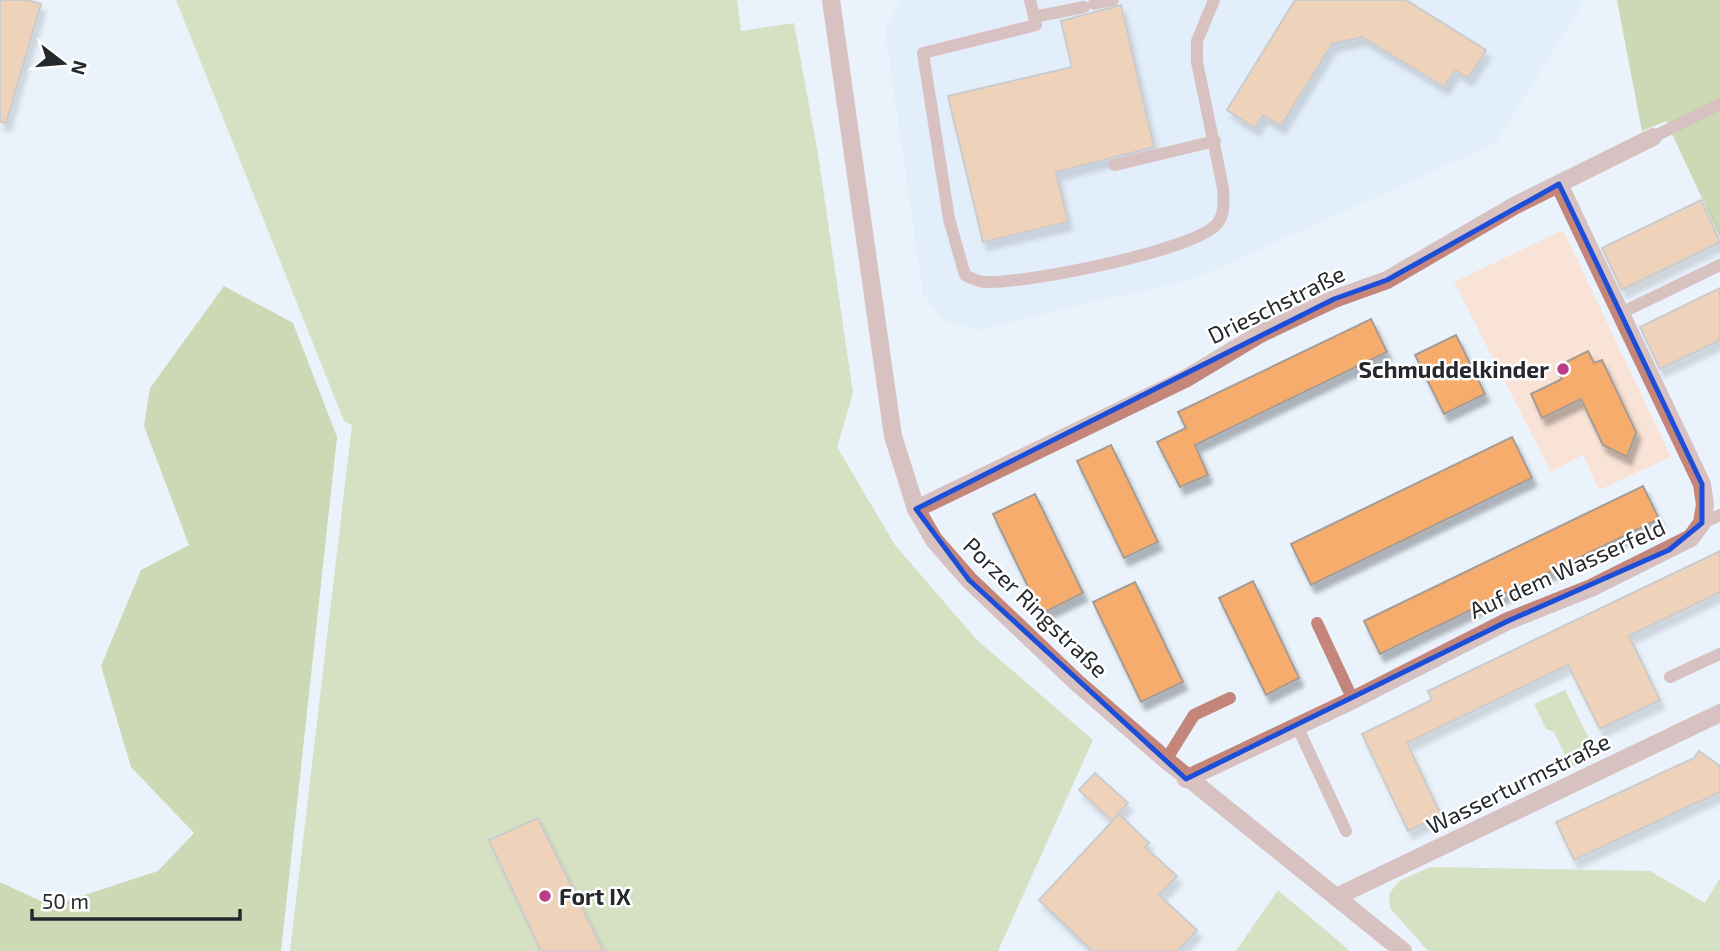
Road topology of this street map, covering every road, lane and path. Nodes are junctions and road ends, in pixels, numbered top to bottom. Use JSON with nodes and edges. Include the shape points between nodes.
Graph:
{"nodes":[{"id":1,"x":831,"y":0,"type":"edge"},
{"id":2,"x":1030,"y":0,"type":"edge"},
{"id":3,"x":1113,"y":0,"type":"edge"},
{"id":4,"x":1214,"y":0,"type":"edge"},
{"id":5,"x":1034,"y":17,"type":"junction"},
{"id":6,"x":1720,"y":104,"type":"edge"},
{"id":7,"x":1653,"y":137,"type":"joint"},
{"id":8,"x":1215,"y":141,"type":"junction"},
{"id":9,"x":1115,"y":165,"type":"dead end"},
{"id":10,"x":1559,"y":184,"type":"junction"},
{"id":11,"x":1720,"y":265,"type":"edge"},
{"id":12,"x":1621,"y":313,"type":"junction"},
{"id":13,"x":916,"y":509,"type":"junction"},
{"id":14,"x":1720,"y":515,"type":"edge"},
{"id":15,"x":1702,"y":523,"type":"junction"},
{"id":16,"x":1317,"y":623,"type":"dead end"},
{"id":17,"x":1720,"y":654,"type":"edge"},
{"id":18,"x":1670,"y":677,"type":"dead end"},
{"id":19,"x":1230,"y":698,"type":"dead end"},
{"id":20,"x":1353,"y":700,"type":"junction"},
{"id":21,"x":1720,"y":713,"type":"edge"},
{"id":22,"x":1297,"y":726,"type":"junction"},
{"id":23,"x":1166,"y":760,"type":"junction"},
{"id":24,"x":1186,"y":779,"type":"junction"},
{"id":25,"x":1346,"y":831,"type":"dead end"},
{"id":26,"x":1336,"y":897,"type":"junction"},
{"id":27,"x":1404,"y":951,"type":"edge"}],
"edges":[{"from":1,"to":13,"type":"street","name":"Porzer Ringstraße","via":[[893,436]]},
{"from":2,"to":5,"type":"lane"},
{"from":3,"to":5,"type":"lane"},
{"from":4,"to":8,"type":"lane","via":[[1197,41],[1197,62]]},
{"from":5,"to":8,"type":"lane","via":[[1036,25],[923,53],[949,219],[965,275],[982,282],[1042,278],[1201,235],[1217,223],[1224,209]]},
{"from":6,"to":7,"type":"lane"},
{"from":7,"to":10,"type":"street","name":"Drieschstraße"},
{"from":8,"to":9,"type":"lane"},
{"from":10,"to":12,"type":"street"},
{"from":10,"to":13,"type":"street","name":"Drieschstraße","via":[[1387,280],[1260,334],[1185,379]]},
{"from":11,"to":12,"type":"lane"},
{"from":12,"to":15,"type":"street","via":[[1702,484]]},
{"from":13,"to":23,"type":"street","name":"Porzer Ringstraße","via":[[934,540],[969,580]]},
{"from":14,"to":15,"type":"lane"},
{"from":15,"to":20,"type":"street","name":"Auf dem Wasserfeld","via":[[1691,538],[1669,550],[1591,588],[1509,620]]},
{"from":16,"to":20,"type":"lane"},
{"from":17,"to":18,"type":"lane"},
{"from":19,"to":23,"type":"lane","via":[[1194,715]]},
{"from":20,"to":22,"type":"street","name":"Auf dem Wasserfeld"},
{"from":21,"to":26,"type":"street","name":"Wasserturmstraße"},
{"from":22,"to":24,"type":"street","name":"Auf dem Wasserfeld"},
{"from":22,"to":25,"type":"lane"},
{"from":23,"to":24,"type":"street","name":"Porzer Ringstraße"},
{"from":24,"to":26,"type":"street","name":"Porzer Ringstraße"},
{"from":26,"to":27,"type":"street","name":"Porzer Ringstraße"}]}
